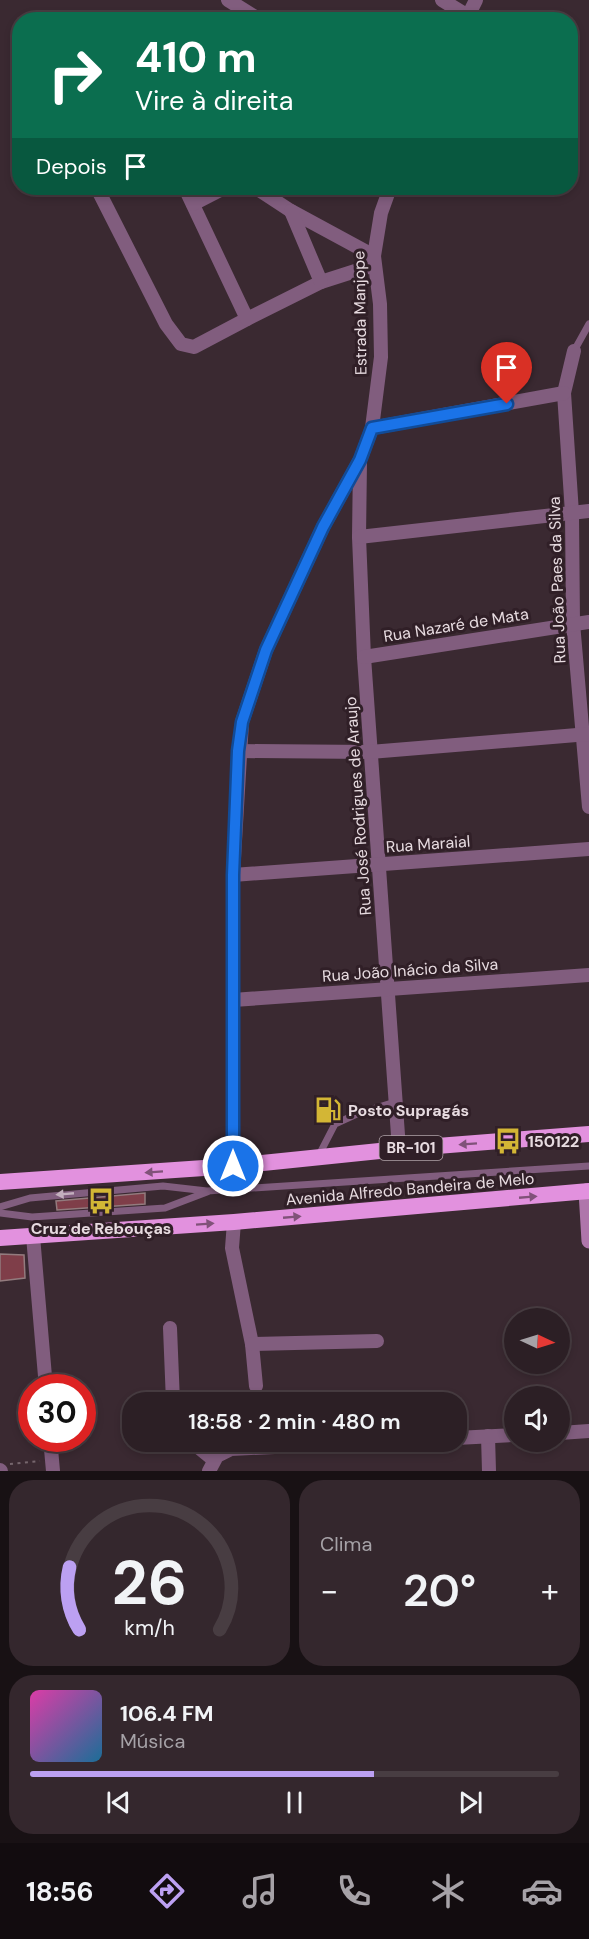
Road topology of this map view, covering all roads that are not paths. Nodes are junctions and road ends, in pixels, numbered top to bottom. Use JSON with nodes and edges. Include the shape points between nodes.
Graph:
{"nodes":[{"id":1,"x":228,"y":0,"type":"edge"},
{"id":2,"x":442,"y":0,"type":"edge"},
{"id":3,"x":247,"y":12,"type":"edge"},
{"id":4,"x":459,"y":12,"type":"edge"},
{"id":5,"x":101,"y":195,"type":"edge"},
{"id":6,"x":189,"y":195,"type":"edge"},
{"id":7,"x":210,"y":195,"type":"edge"},
{"id":8,"x":267,"y":195,"type":"edge"},
{"id":9,"x":388,"y":195,"type":"edge"},
{"id":10,"x":193,"y":204,"type":"junction"},
{"id":11,"x":291,"y":211,"type":"junction"},
{"id":12,"x":374,"y":260,"type":"junction"},
{"id":13,"x":321,"y":282,"type":"junction"},
{"id":14,"x":247,"y":319,"type":"junction"},
{"id":15,"x":589,"y":324,"type":"edge"},
{"id":16,"x":574,"y":351,"type":"joint"},
{"id":17,"x":564,"y":393,"type":"junction"},
{"id":18,"x":372,"y":428,"type":"junction"},
{"id":19,"x":360,"y":460,"type":"junction"},
{"id":20,"x":589,"y":512,"type":"edge"},
{"id":21,"x":572,"y":513,"type":"junction"},
{"id":22,"x":359,"y":537,"type":"junction"},
{"id":23,"x":589,"y":622,"type":"edge"},
{"id":24,"x":573,"y":623,"type":"junction"},
{"id":25,"x":364,"y":657,"type":"junction"},
{"id":26,"x":586,"y":734,"type":"edge"},
{"id":27,"x":238,"y":751,"type":"junction"},
{"id":28,"x":370,"y":752,"type":"junction"},
{"id":29,"x":589,"y":807,"type":"edge"},
{"id":30,"x":589,"y":849,"type":"edge"},
{"id":31,"x":380,"y":863,"type":"junction"},
{"id":32,"x":233,"y":875,"type":"junction"},
{"id":33,"x":589,"y":975,"type":"edge"},
{"id":34,"x":387,"y":987,"type":"junction"},
{"id":35,"x":233,"y":1000,"type":"junction"},
{"id":36,"x":395,"y":1102,"type":"junction"},
{"id":37,"x":589,"y":1134,"type":"edge"},
{"id":38,"x":399,"y":1149,"type":"junction"},
{"id":39,"x":317,"y":1158,"type":"junction"},
{"id":40,"x":233,"y":1166,"type":"junction"},
{"id":41,"x":589,"y":1166,"type":"edge"},
{"id":42,"x":0,"y":1182,"type":"edge"},
{"id":43,"x":207,"y":1191,"type":"junction"},
{"id":44,"x":588,"y":1191,"type":"edge"},
{"id":45,"x":0,"y":1207,"type":"edge"},
{"id":46,"x":0,"y":1213,"type":"edge"},
{"id":47,"x":234,"y":1222,"type":"junction"},
{"id":48,"x":33,"y":1236,"type":"junction"},
{"id":49,"x":0,"y":1238,"type":"edge"},
{"id":50,"x":589,"y":1241,"type":"edge"},
{"id":51,"x":170,"y":1328,"type":"dead end"},
{"id":52,"x":377,"y":1341,"type":"dead end"},
{"id":53,"x":252,"y":1344,"type":"junction"},
{"id":54,"x":45,"y":1374,"type":"edge"},
{"id":55,"x":256,"y":1386,"type":"dead end"},
{"id":56,"x":173,"y":1392,"type":"edge"},
{"id":57,"x":589,"y":1431,"type":"edge"},
{"id":58,"x":570,"y":1432,"type":"edge"},
{"id":59,"x":504,"y":1435,"type":"edge"},
{"id":60,"x":488,"y":1436,"type":"junction"},
{"id":61,"x":467,"y":1437,"type":"edge"},
{"id":62,"x":201,"y":1452,"type":"edge"},
{"id":63,"x":222,"y":1452,"type":"edge"},
{"id":64,"x":212,"y":1465,"type":"edge"},
{"id":65,"x":489,"y":1471,"type":"edge"}],
"edges":[{"from":1,"to":3,"type":"street"},
{"from":2,"to":4,"type":"street"},
{"from":5,"to":14,"type":"street","via":[[166,324],[181,344],[194,347]]},
{"from":6,"to":10,"type":"street"},
{"from":7,"to":10,"type":"street"},
{"from":8,"to":11,"type":"street"},
{"from":9,"to":12,"type":"street","name":"Estrada Manjope","via":[[377,230]]},
{"from":10,"to":14,"type":"street"},
{"from":11,"to":12,"type":"street"},
{"from":11,"to":13,"type":"street"},
{"from":12,"to":13,"type":"street"},
{"from":12,"to":18,"type":"street","name":"Estrada Manjope","via":[[381,357]]},
{"from":13,"to":14,"type":"street"},
{"from":15,"to":16,"type":"lane"},
{"from":16,"to":17,"type":"street","name":"Rua João Paes da Silva"},
{"from":17,"to":18,"type":"street"},
{"from":17,"to":21,"type":"street","name":"Rua João Paes da Silva"},
{"from":18,"to":19,"type":"street","name":"Estrada Manjope"},
{"from":19,"to":22,"type":"street","name":"Rua José Rodrigues de Araujo"},
{"from":19,"to":27,"type":"street","name":"Estrada Manjope","via":[[323,527],[266,650],[245,711]]},
{"from":20,"to":21,"type":"street"},
{"from":21,"to":22,"type":"street"},
{"from":21,"to":24,"type":"street","name":"Rua João Paes da Silva"},
{"from":22,"to":25,"type":"street","name":"Rua José Rodrigues de Araujo"},
{"from":23,"to":24,"type":"street","name":"Rua Nazaré de Mata"},
{"from":24,"to":25,"type":"street","name":"Rua Nazaré de Mata"},
{"from":24,"to":26,"type":"street","name":"Rua João Paes da Silva"},
{"from":25,"to":28,"type":"street","name":"Rua José Rodrigues de Araujo"},
{"from":26,"to":28,"type":"street"},
{"from":26,"to":29,"type":"street","name":"Rua João Paes da Silva"},
{"from":27,"to":28,"type":"street"},
{"from":27,"to":32,"type":"street","name":"Estrada Manjope"},
{"from":28,"to":31,"type":"street","name":"Rua José Rodrigues de Araujo"},
{"from":30,"to":31,"type":"street","name":"Rua Maraial"},
{"from":31,"to":32,"type":"street","name":"Rua Maraial"},
{"from":31,"to":34,"type":"street","name":"Rua José Rodrigues de Araujo"},
{"from":32,"to":35,"type":"street","name":"Estrada Manjope"},
{"from":33,"to":34,"type":"street","name":"Rua João Inácio da Silva"},
{"from":34,"to":35,"type":"street","name":"Rua João Inácio da Silva"},
{"from":34,"to":36,"type":"street","name":"Rua José Rodrigues de Araujo"},
{"from":35,"to":40,"type":"street","name":"Estrada Manjope"},
{"from":36,"to":38,"type":"street","name":"Rua José Rodrigues de Araujo"},
{"from":36,"to":39,"type":"lane","via":[[335,1124]]},
{"from":37,"to":38,"type":"highway","number":"BR-101","one_way":true},
{"from":38,"to":39,"type":"highway","number":"BR-101"},
{"from":39,"to":40,"type":"highway","number":"BR-101"},
{"from":40,"to":42,"type":"highway","number":"BR-101","one_way":true},
{"from":41,"to":43,"type":"lane"},
{"from":43,"to":45,"type":"lane","one_way":true,"via":[[163,1186],[30,1198]]},
{"from":43,"to":46,"type":"lane","via":[[165,1208],[32,1218]]},
{"from":47,"to":44,"type":"highway","name":"Avenida Alfredo Bandeira de Melo","one_way":true},
{"from":44,"to":50,"type":"main road"},
{"from":48,"to":47,"type":"highway","name":"Avenida Alfredo Bandeira de Melo","one_way":true},
{"from":47,"to":53,"type":"street","via":[[232,1248]]},
{"from":48,"to":49,"type":"highway","name":"Avenida Alfredo Bandeira de Melo"},
{"from":48,"to":54,"type":"street"},
{"from":51,"to":56,"type":"street"},
{"from":52,"to":53,"type":"street"},
{"from":53,"to":55,"type":"street"},
{"from":57,"to":58,"type":"street"},
{"from":59,"to":60,"type":"street"},
{"from":60,"to":61,"type":"street"},
{"from":60,"to":65,"type":"street"},
{"from":62,"to":64,"type":"street"},
{"from":63,"to":64,"type":"street"}]}
